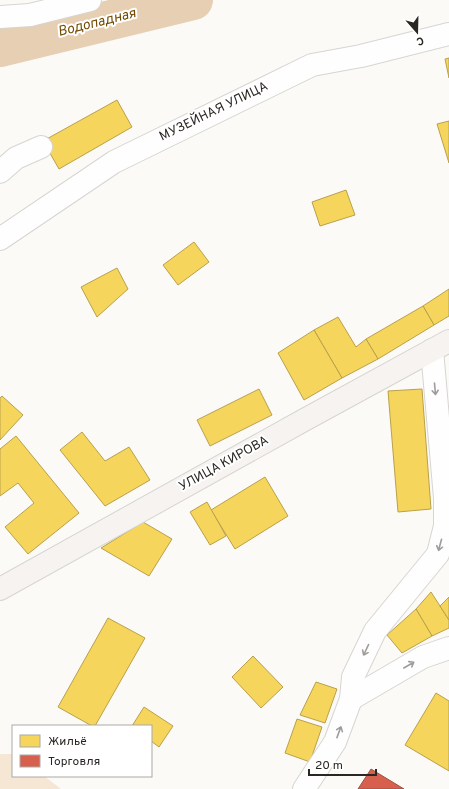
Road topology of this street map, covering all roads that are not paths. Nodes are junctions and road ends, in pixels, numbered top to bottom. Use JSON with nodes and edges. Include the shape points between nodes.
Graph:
{"nodes":[{"id":1,"x":90,"y":0,"type":"edge"},
{"id":2,"x":0,"y":17,"type":"edge"},
{"id":3,"x":449,"y":34,"type":"edge"},
{"id":4,"x":41,"y":147,"type":"dead end"},
{"id":5,"x":0,"y":172,"type":"edge"},
{"id":6,"x":0,"y":239,"type":"edge"},
{"id":7,"x":440,"y":345,"type":"edge"},
{"id":8,"x":0,"y":589,"type":"edge"},
{"id":9,"x":449,"y":648,"type":"edge"},
{"id":10,"x":351,"y":699,"type":"junction"},
{"id":11,"x":304,"y":789,"type":"edge"}],
"edges":[{"from":1,"to":2,"type":"street","via":[[30,15]]},
{"from":3,"to":6,"type":"street","name":"МУЗЕЙНАЯ УЛИЦА","via":[[362,56],[312,65],[114,162]]},
{"from":4,"to":5,"type":"street","via":[[16,158]]},
{"from":7,"to":8,"type":"main road","name":"УЛИЦА КИРОВА"},
{"from":7,"to":10,"type":"street","one_way":true,"via":[[445,526],[438,554],[375,630],[353,677]]},
{"from":10,"to":9,"type":"street","one_way":true,"via":[[423,657]]},
{"from":11,"to":10,"type":"street","one_way":true,"via":[[335,742]]}]}
